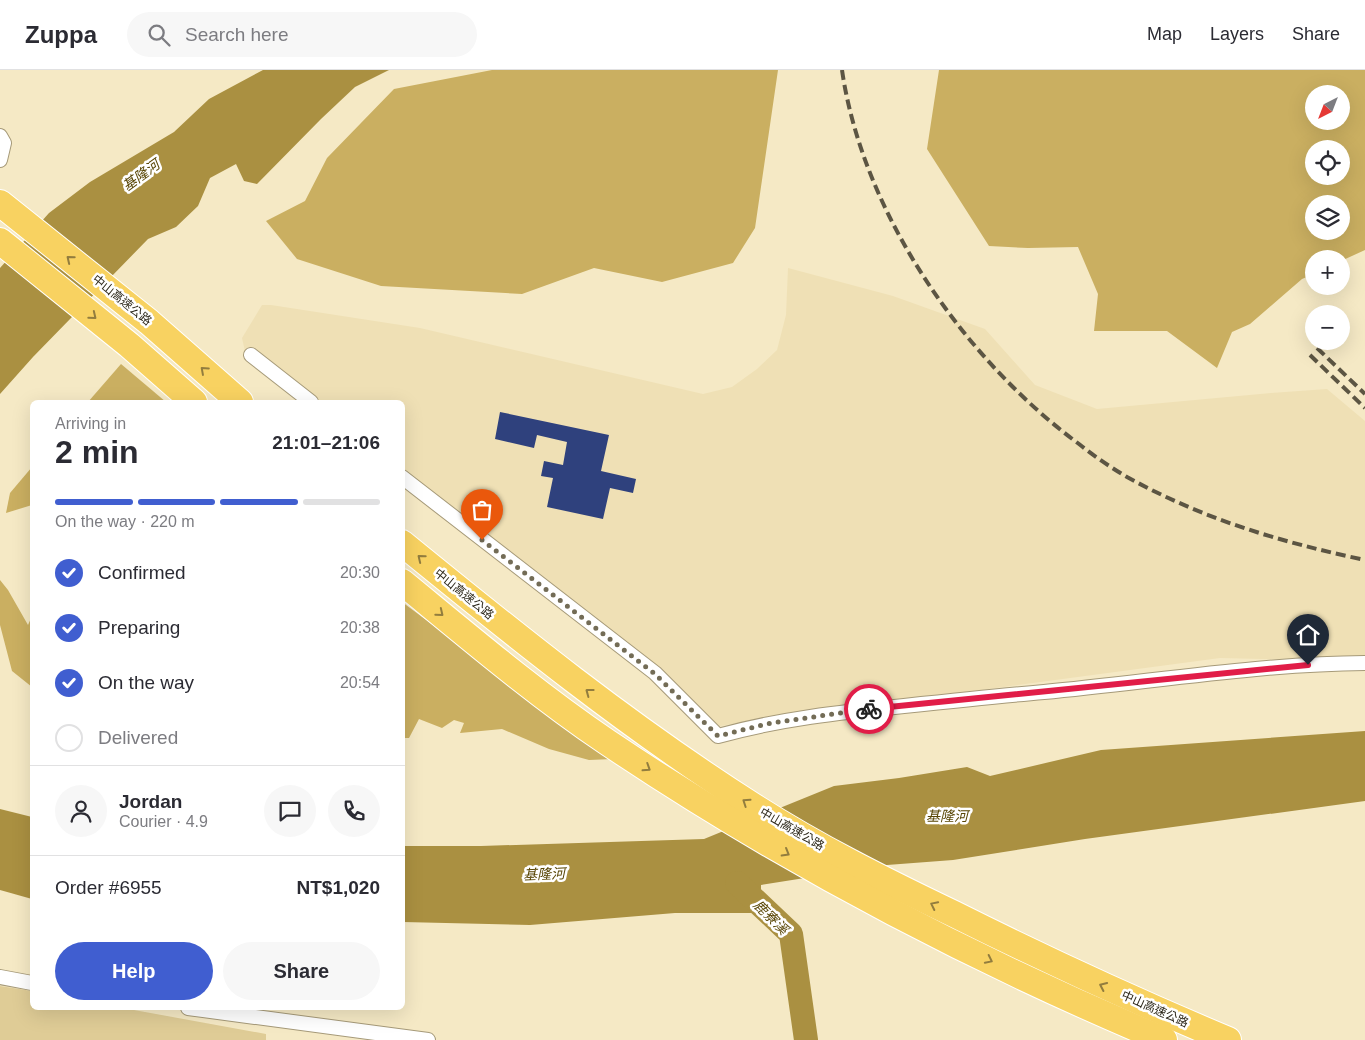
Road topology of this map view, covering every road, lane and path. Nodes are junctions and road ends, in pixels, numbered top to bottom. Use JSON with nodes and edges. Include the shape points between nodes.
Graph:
{"nodes":[{"id":1,"x":0,"y":136,"type":"edge"},
{"id":2,"x":0,"y":160,"type":"edge"},
{"id":3,"x":0,"y":203,"type":"edge"},
{"id":4,"x":0,"y":241,"type":"edge"},
{"id":5,"x":251,"y":355,"type":"dead end"},
{"id":6,"x":192,"y":400,"type":"edge"},
{"id":7,"x":238,"y":400,"type":"edge"},
{"id":8,"x":308,"y":400,"type":"edge"},
{"id":9,"x":405,"y":479,"type":"edge"},
{"id":10,"x":405,"y":545,"type":"edge"},
{"id":11,"x":405,"y":584,"type":"edge"},
{"id":12,"x":1365,"y":663,"type":"edge"},
{"id":13,"x":0,"y":977,"type":"edge"},
{"id":14,"x":30,"y":984,"type":"edge"},
{"id":15,"x":203,"y":1010,"type":"edge"},
{"id":16,"x":428,"y":1040,"type":"edge"},
{"id":17,"x":1164,"y":1040,"type":"edge"},
{"id":18,"x":1228,"y":1040,"type":"edge"}],
"edges":[{"from":1,"to":2,"type":"street","via":[[4,143]]},
{"from":7,"to":3,"type":"highway","name":"中山高速公路","one_way":true,"via":[[149,322]]},
{"from":4,"to":6,"type":"highway","one_way":true},
{"from":5,"to":8,"type":"street"},
{"from":9,"to":12,"type":"street","via":[[655,674],[718,736],[771,723],[857,710],[1237,671]]},
{"from":18,"to":10,"type":"highway","name":"中山高速公路","one_way":true,"via":[[1143,1004],[850,863],[753,806],[628,722],[525,644]]},
{"from":11,"to":17,"type":"highway","name":"中山高速公路","one_way":true,"via":[[606,741],[727,819],[945,939]]},
{"from":13,"to":14,"type":"street"},
{"from":15,"to":16,"type":"street"}]}
